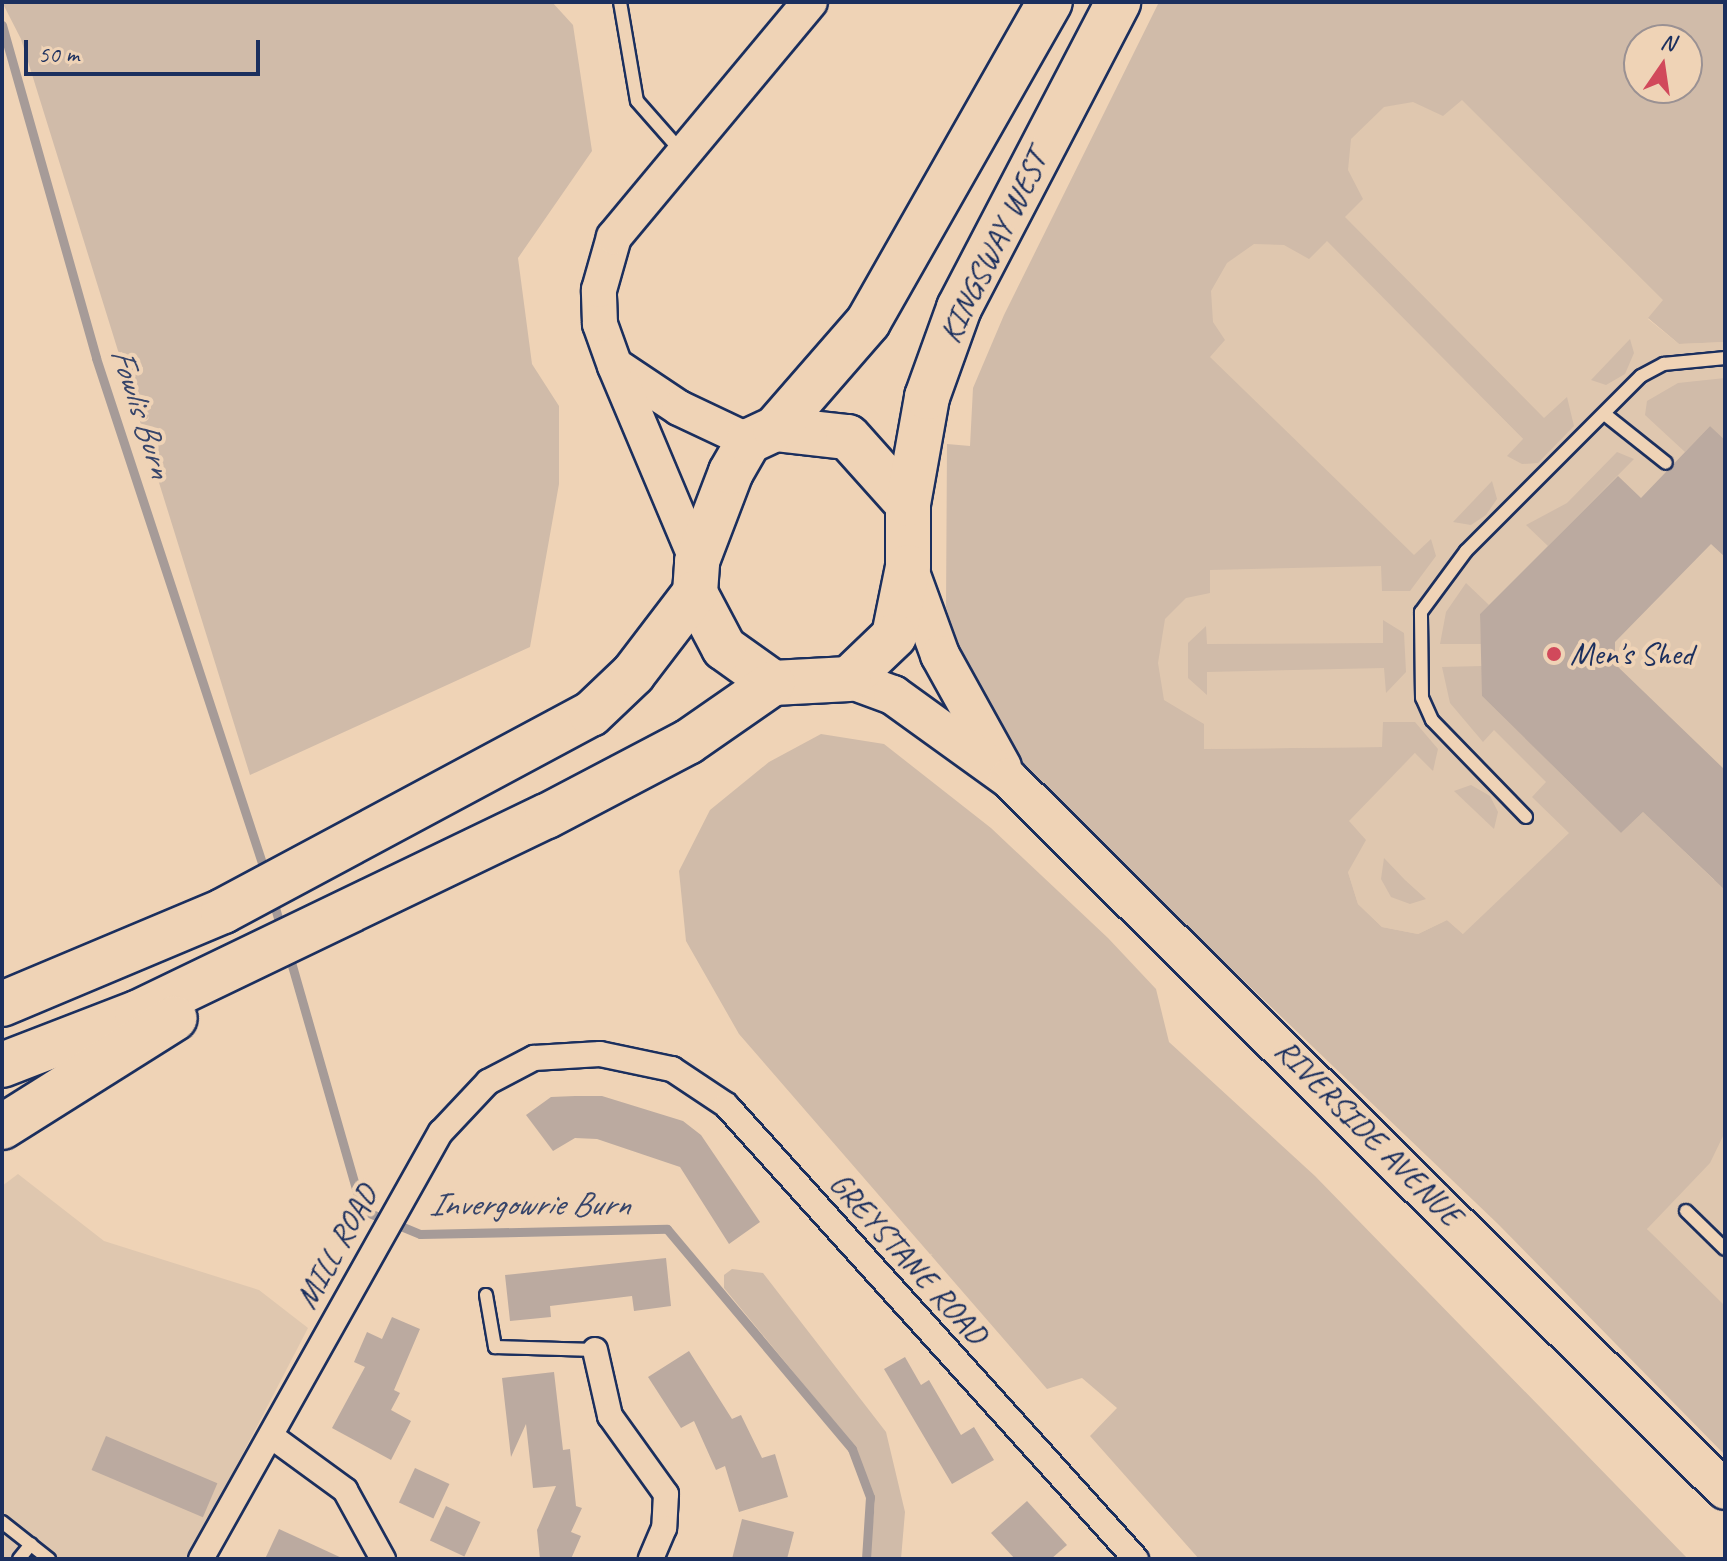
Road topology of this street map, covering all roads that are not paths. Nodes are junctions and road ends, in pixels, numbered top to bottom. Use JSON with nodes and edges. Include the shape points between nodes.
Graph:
{"nodes":[{"id":1,"x":620,"y":2,"type":"edge"},
{"id":2,"x":810,"y":2,"type":"edge"},
{"id":3,"x":1050,"y":2,"type":"edge"},
{"id":4,"x":1118,"y":2,"type":"edge"},
{"id":5,"x":683,"y":154,"type":"junction"},
{"id":6,"x":1725,"y":358,"type":"edge"},
{"id":7,"x":615,"y":366,"type":"junction"},
{"id":8,"x":1607,"y":416,"type":"junction"},
{"id":9,"x":762,"y":435,"type":"junction"},
{"id":10,"x":1666,"y":463,"type":"dead end"},
{"id":11,"x":908,"y":504,"type":"junction"},
{"id":12,"x":908,"y":567,"type":"junction"},
{"id":13,"x":696,"y":577,"type":"junction"},
{"id":14,"x":849,"y":679,"type":"junction"},
{"id":15,"x":773,"y":683,"type":"junction"},
{"id":16,"x":1008,"y":778,"type":"junction"},
{"id":17,"x":1526,"y":817,"type":"dead end"},
{"id":18,"x":250,"y":964,"type":"junction"},
{"id":19,"x":2,"y":1004,"type":"edge"},
{"id":20,"x":600,"y":1054,"type":"joint"},
{"id":21,"x":2,"y":1065,"type":"edge"},
{"id":22,"x":2,"y":1127,"type":"edge"},
{"id":23,"x":1686,"y":1211,"type":"dead end"},
{"id":24,"x":1725,"y":1249,"type":"edge"},
{"id":25,"x":486,"y":1295,"type":"dead end"},
{"id":26,"x":595,"y":1350,"type":"joint"},
{"id":27,"x":271,"y":1436,"type":"junction"},
{"id":28,"x":1725,"y":1490,"type":"edge"},
{"id":29,"x":2,"y":1522,"type":"edge"},
{"id":30,"x":31,"y":1544,"type":"junction"},
{"id":31,"x":19,"y":1559,"type":"edge"},
{"id":32,"x":49,"y":1559,"type":"edge"},
{"id":33,"x":201,"y":1559,"type":"edge"},
{"id":34,"x":383,"y":1559,"type":"edge"},
{"id":35,"x":651,"y":1559,"type":"edge"},
{"id":36,"x":1136,"y":1559,"type":"edge"}],
"edges":[{"from":1,"to":5,"type":"lane","via":[[637,101]]},
{"from":2,"to":5,"type":"street"},
{"from":3,"to":9,"type":"highway","name":"KINGSWAY WEST","via":[[868,322]]},
{"from":4,"to":11,"type":"highway","name":"KINGSWAY WEST","via":[[959,308],[927,397]]},
{"from":5,"to":7,"type":"street","via":[[614,237],[599,290],[600,324]]},
{"from":6,"to":8,"type":"lane","via":[[1664,364],[1641,376]]},
{"from":7,"to":9,"type":"street","via":[[679,408]]},
{"from":7,"to":13,"type":"street"},
{"from":8,"to":10,"type":"lane"},
{"from":8,"to":17,"type":"lane","via":[[1466,551],[1421,612],[1422,698],[1432,720]]},
{"from":9,"to":11,"type":"highway","via":[[848,437]]},
{"from":9,"to":13,"type":"highway"},
{"from":11,"to":12,"type":"highway"},
{"from":12,"to":14,"type":"highway","via":[[894,636]]},
{"from":12,"to":16,"type":"main road","name":"RIVERSIDE AVENUE","via":[[940,655]]},
{"from":13,"to":15,"type":"highway","via":[[724,648]]},
{"from":13,"to":19,"type":"highway","via":[[633,674],[591,714],[223,911]]},
{"from":14,"to":15,"type":"highway"},
{"from":14,"to":16,"type":"main road","name":"RIVERSIDE AVENUE","via":[[893,695]]},
{"from":15,"to":18,"type":"highway","via":[[688,742]]},
{"from":16,"to":28,"type":"main road","name":"RIVERSIDE AVENUE"},
{"from":18,"to":21,"type":"highway"},
{"from":18,"to":22,"type":"highway"},
{"from":20,"to":27,"type":"street","name":"MILL ROAD","via":[[534,1058],[488,1082],[441,1132]]},
{"from":20,"to":36,"type":"street","name":"GREYSTANE ROAD","via":[[672,1069],[726,1105]]},
{"from":23,"to":24,"type":"lane"},
{"from":25,"to":26,"type":"lane","via":[[495,1347]]},
{"from":26,"to":35,"type":"street","via":[[610,1416],[666,1494],[664,1528]]},
{"from":27,"to":33,"type":"street","name":"MILL ROAD"},
{"from":27,"to":34,"type":"street","via":[[345,1490]]},
{"from":29,"to":30,"type":"lane"},
{"from":30,"to":31,"type":"lane"},
{"from":30,"to":32,"type":"lane"}]}
